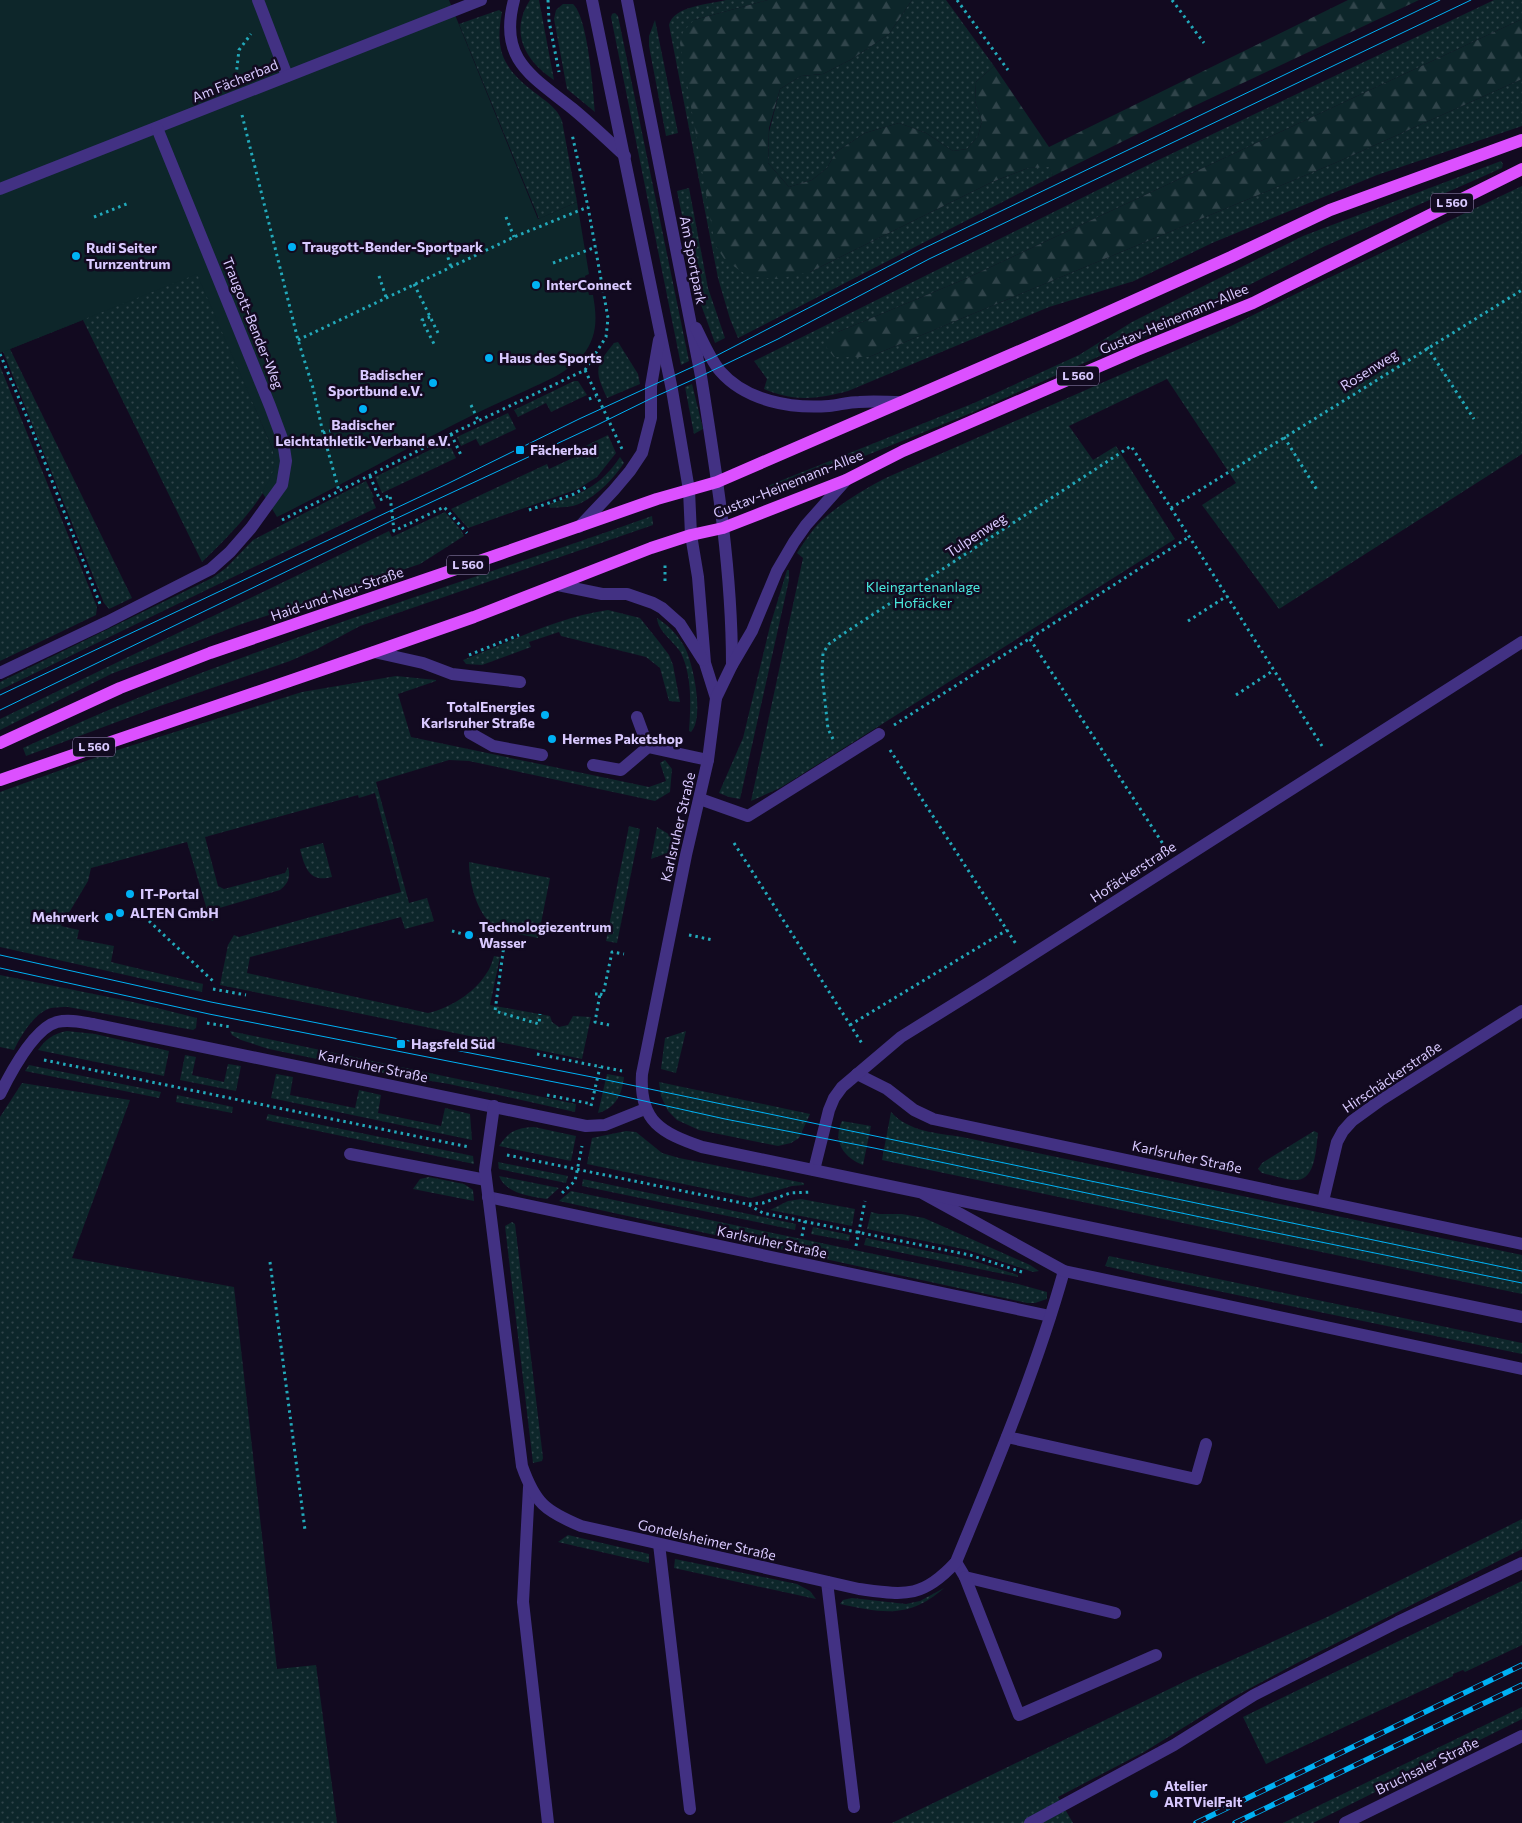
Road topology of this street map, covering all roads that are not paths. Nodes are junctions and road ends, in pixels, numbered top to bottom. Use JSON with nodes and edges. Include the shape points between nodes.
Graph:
{"nodes":[{"id":1,"x":258,"y":0,"type":"edge"},
{"id":2,"x":481,"y":0,"type":"edge"},
{"id":3,"x":514,"y":0,"type":"edge"},
{"id":4,"x":592,"y":0,"type":"edge"},
{"id":5,"x":627,"y":0,"type":"edge"},
{"id":6,"x":287,"y":76,"type":"junction"},
{"id":7,"x":157,"y":128,"type":"junction"},
{"id":8,"x":1522,"y":140,"type":"edge"},
{"id":9,"x":624,"y":156,"type":"junction"},
{"id":10,"x":1522,"y":169,"type":"edge"},
{"id":11,"x":0,"y":189,"type":"edge"},
{"id":12,"x":686,"y":304,"type":"junction"},
{"id":13,"x":660,"y":335,"type":"junction"},
{"id":14,"x":901,"y":402,"type":"junction"},
{"id":15,"x":846,"y":480,"type":"junction"},
{"id":16,"x":716,"y":482,"type":"junction"},
{"id":17,"x":689,"y":490,"type":"junction"},
{"id":18,"x":579,"y":527,"type":"junction"},
{"id":19,"x":723,"y":528,"type":"junction"},
{"id":20,"x":691,"y":535,"type":"junction"},
{"id":21,"x":558,"y":585,"type":"junction"},
{"id":22,"x":1522,"y":642,"type":"edge"},
{"id":23,"x":374,"y":652,"type":"junction"},
{"id":24,"x":705,"y":663,"type":"junction"},
{"id":25,"x":732,"y":665,"type":"junction"},
{"id":26,"x":0,"y":672,"type":"edge"},
{"id":27,"x":520,"y":682,"type":"dead end"},
{"id":28,"x":716,"y":698,"type":"junction"},
{"id":29,"x":637,"y":717,"type":"dead end"},
{"id":30,"x":884,"y":731,"type":"road end"},
{"id":31,"x":470,"y":733,"type":"dead end"},
{"id":32,"x":0,"y":743,"type":"edge"},
{"id":33,"x":648,"y":747,"type":"junction"},
{"id":34,"x":542,"y":755,"type":"dead end"},
{"id":35,"x":708,"y":760,"type":"junction"},
{"id":36,"x":593,"y":765,"type":"dead end"},
{"id":37,"x":0,"y":780,"type":"edge"},
{"id":38,"x":700,"y":800,"type":"junction"},
{"id":39,"x":1522,"y":1011,"type":"edge"},
{"id":40,"x":857,"y":1074,"type":"junction"},
{"id":41,"x":0,"y":1094,"type":"edge"},
{"id":42,"x":494,"y":1106,"type":"junction"},
{"id":43,"x":645,"y":1109,"type":"junction"},
{"id":44,"x":350,"y":1154,"type":"dead end"},
{"id":45,"x":814,"y":1170,"type":"junction"},
{"id":46,"x":486,"y":1180,"type":"junction"},
{"id":47,"x":919,"y":1192,"type":"junction"},
{"id":48,"x":488,"y":1198,"type":"junction"},
{"id":49,"x":1324,"y":1201,"type":"junction"},
{"id":50,"x":1522,"y":1244,"type":"edge"},
{"id":51,"x":1064,"y":1271,"type":"junction"},
{"id":52,"x":1050,"y":1316,"type":"junction"},
{"id":53,"x":1522,"y":1318,"type":"edge"},
{"id":54,"x":1522,"y":1369,"type":"edge"},
{"id":55,"x":1007,"y":1437,"type":"junction"},
{"id":56,"x":1206,"y":1444,"type":"dead end"},
{"id":57,"x":529,"y":1487,"type":"junction"},
{"id":58,"x":659,"y":1544,"type":"junction"},
{"id":59,"x":956,"y":1562,"type":"junction"},
{"id":60,"x":1522,"y":1563,"type":"edge"},
{"id":61,"x":965,"y":1578,"type":"junction"},
{"id":62,"x":827,"y":1582,"type":"junction"},
{"id":63,"x":1116,"y":1613,"type":"dead end"},
{"id":64,"x":1156,"y":1655,"type":"dead end"},
{"id":65,"x":1522,"y":1736,"type":"edge"},
{"id":66,"x":854,"y":1807,"type":"dead end"},
{"id":67,"x":690,"y":1809,"type":"dead end"},
{"id":68,"x":548,"y":1823,"type":"edge"},
{"id":69,"x":1030,"y":1823,"type":"edge"},
{"id":70,"x":1345,"y":1823,"type":"edge"}],
"edges":[{"from":1,"to":6,"type":"street"},
{"from":2,"to":6,"type":"street","name":"Am Fächerbad"},
{"from":3,"to":9,"type":"street","via":[[510,41],[520,63],[535,80],[592,124]]},
{"from":4,"to":9,"type":"street"},
{"from":5,"to":12,"type":"street","name":"Am Sportpark"},
{"from":6,"to":7,"type":"street","name":"Am Fächerbad"},
{"from":7,"to":11,"type":"street","name":"Am Fächerbad"},
{"from":7,"to":26,"type":"street","name":"Traugott-Bender-Weg","via":[[270,406],[286,461],[282,485],[251,528],[211,569]]},
{"from":8,"to":14,"type":"main road","name":"Gustav-Heinemann-Allee","number":"L 560","via":[[1330,210],[1231,258]]},
{"from":9,"to":13,"type":"street"},
{"from":10,"to":15,"type":"main road","name":"Gustav-Heinemann-Allee","number":"L 560","via":[[1253,303],[1137,350]]},
{"from":12,"to":14,"type":"street","via":[[718,368],[753,395],[810,407]]},
{"from":12,"to":16,"type":"street","name":"Am Sportpark","via":[[704,394]]},
{"from":13,"to":17,"type":"street"},
{"from":13,"to":18,"type":"street","via":[[650,386],[651,418],[642,453],[614,490]]},
{"from":14,"to":16,"type":"main road","name":"Gustav-Heinemann-Allee","number":"L 560"},
{"from":15,"to":19,"type":"main road","name":"Gustav-Heinemann-Allee","number":"L 560"},
{"from":15,"to":25,"type":"street","via":[[794,542],[777,571],[752,631]]},
{"from":16,"to":17,"type":"main road","name":"Gustav-Heinemann-Allee","number":"L 560"},
{"from":16,"to":19,"type":"street","name":"Am Sportpark"},
{"from":17,"to":18,"type":"main road","name":"Haid-und-Neu-Straße","number":"L 560"},
{"from":17,"to":20,"type":"street","name":"Karlsruher Straße"},
{"from":18,"to":32,"type":"main road","name":"Haid-und-Neu-Straße","number":"L 560","via":[[156,673]]},
{"from":19,"to":20,"type":"main road","name":"Gustav-Heinemann-Allee","number":"L 560"},
{"from":19,"to":25,"type":"street","name":"Karlsruher Straße","via":[[732,618]]},
{"from":20,"to":21,"type":"main road","number":"L 560"},
{"from":20,"to":24,"type":"street","name":"Karlsruher Straße"},
{"from":21,"to":23,"type":"main road","number":"L 560"},
{"from":21,"to":24,"type":"street","via":[[602,594],[627,594],[653,603],[680,624]]},
{"from":22,"to":40,"type":"street","name":"Hofäckerstraße","via":[[901,1037]]},
{"from":23,"to":27,"type":"street","via":[[423,662],[452,674]]},
{"from":23,"to":37,"type":"main road","number":"L 560"},
{"from":24,"to":28,"type":"street","name":"Karlsruher Straße"},
{"from":25,"to":28,"type":"street","name":"Karlsruher Straße"},
{"from":28,"to":35,"type":"street","name":"Karlsruher Straße"},
{"from":29,"to":33,"type":"street"},
{"from":30,"to":38,"type":"street","via":[[748,816]]},
{"from":31,"to":34,"type":"street","via":[[494,746]]},
{"from":33,"to":35,"type":"street"},
{"from":33,"to":36,"type":"street","via":[[621,770]]},
{"from":35,"to":38,"type":"street","name":"Karlsruher Straße"},
{"from":38,"to":43,"type":"street","name":"Karlsruher Straße","via":[[647,1045],[641,1088]]},
{"from":39,"to":49,"type":"street","name":"Hirschäckerstraße","via":[[1352,1121],[1337,1142]]},
{"from":40,"to":45,"type":"street","name":"Hofäckerstraße","via":[[834,1098]]},
{"from":40,"to":49,"type":"street","name":"Karlsruher Straße","via":[[934,1119]]},
{"from":41,"to":42,"type":"street","name":"Karlsruher Straße","via":[[43,1028],[54,1022],[73,1021]]},
{"from":42,"to":43,"type":"street","name":"Karlsruher Straße","via":[[586,1126],[605,1125]]},
{"from":42,"to":46,"type":"street","name":"Gondelsheimer Straße"},
{"from":43,"to":45,"type":"street","via":[[653,1121],[669,1134],[702,1147]]},
{"from":44,"to":46,"type":"street"},
{"from":45,"to":47,"type":"street"},
{"from":46,"to":48,"type":"street","name":"Gondelsheimer Straße"},
{"from":47,"to":51,"type":"street"},
{"from":47,"to":53,"type":"street"},
{"from":48,"to":52,"type":"street","name":"Karlsruher Straße"},
{"from":48,"to":57,"type":"street","name":"Gondelsheimer Straße","via":[[522,1466]]},
{"from":49,"to":50,"type":"street","name":"Karlsruher Straße"},
{"from":51,"to":52,"type":"street","name":"Gondelsheimer Straße"},
{"from":51,"to":54,"type":"street"},
{"from":52,"to":55,"type":"street","name":"Gondelsheimer Straße"},
{"from":55,"to":56,"type":"street","via":[[1196,1479]]},
{"from":55,"to":59,"type":"street","name":"Gondelsheimer Straße"},
{"from":57,"to":58,"type":"street","name":"Gondelsheimer Straße","via":[[541,1504],[557,1516],[581,1526]]},
{"from":57,"to":68,"type":"street","via":[[523,1602]]},
{"from":58,"to":62,"type":"street","name":"Gondelsheimer Straße"},
{"from":58,"to":67,"type":"street"},
{"from":59,"to":61,"type":"street"},
{"from":59,"to":62,"type":"street","name":"Gondelsheimer Straße","via":[[942,1578],[912,1593],[897,1594]]},
{"from":60,"to":69,"type":"street","via":[[1254,1695],[1174,1745]]},
{"from":61,"to":63,"type":"street"},
{"from":61,"to":64,"type":"street","via":[[1019,1716]]},
{"from":62,"to":66,"type":"street"},
{"from":65,"to":70,"type":"street","name":"Bruchsaler Straße"}]}
